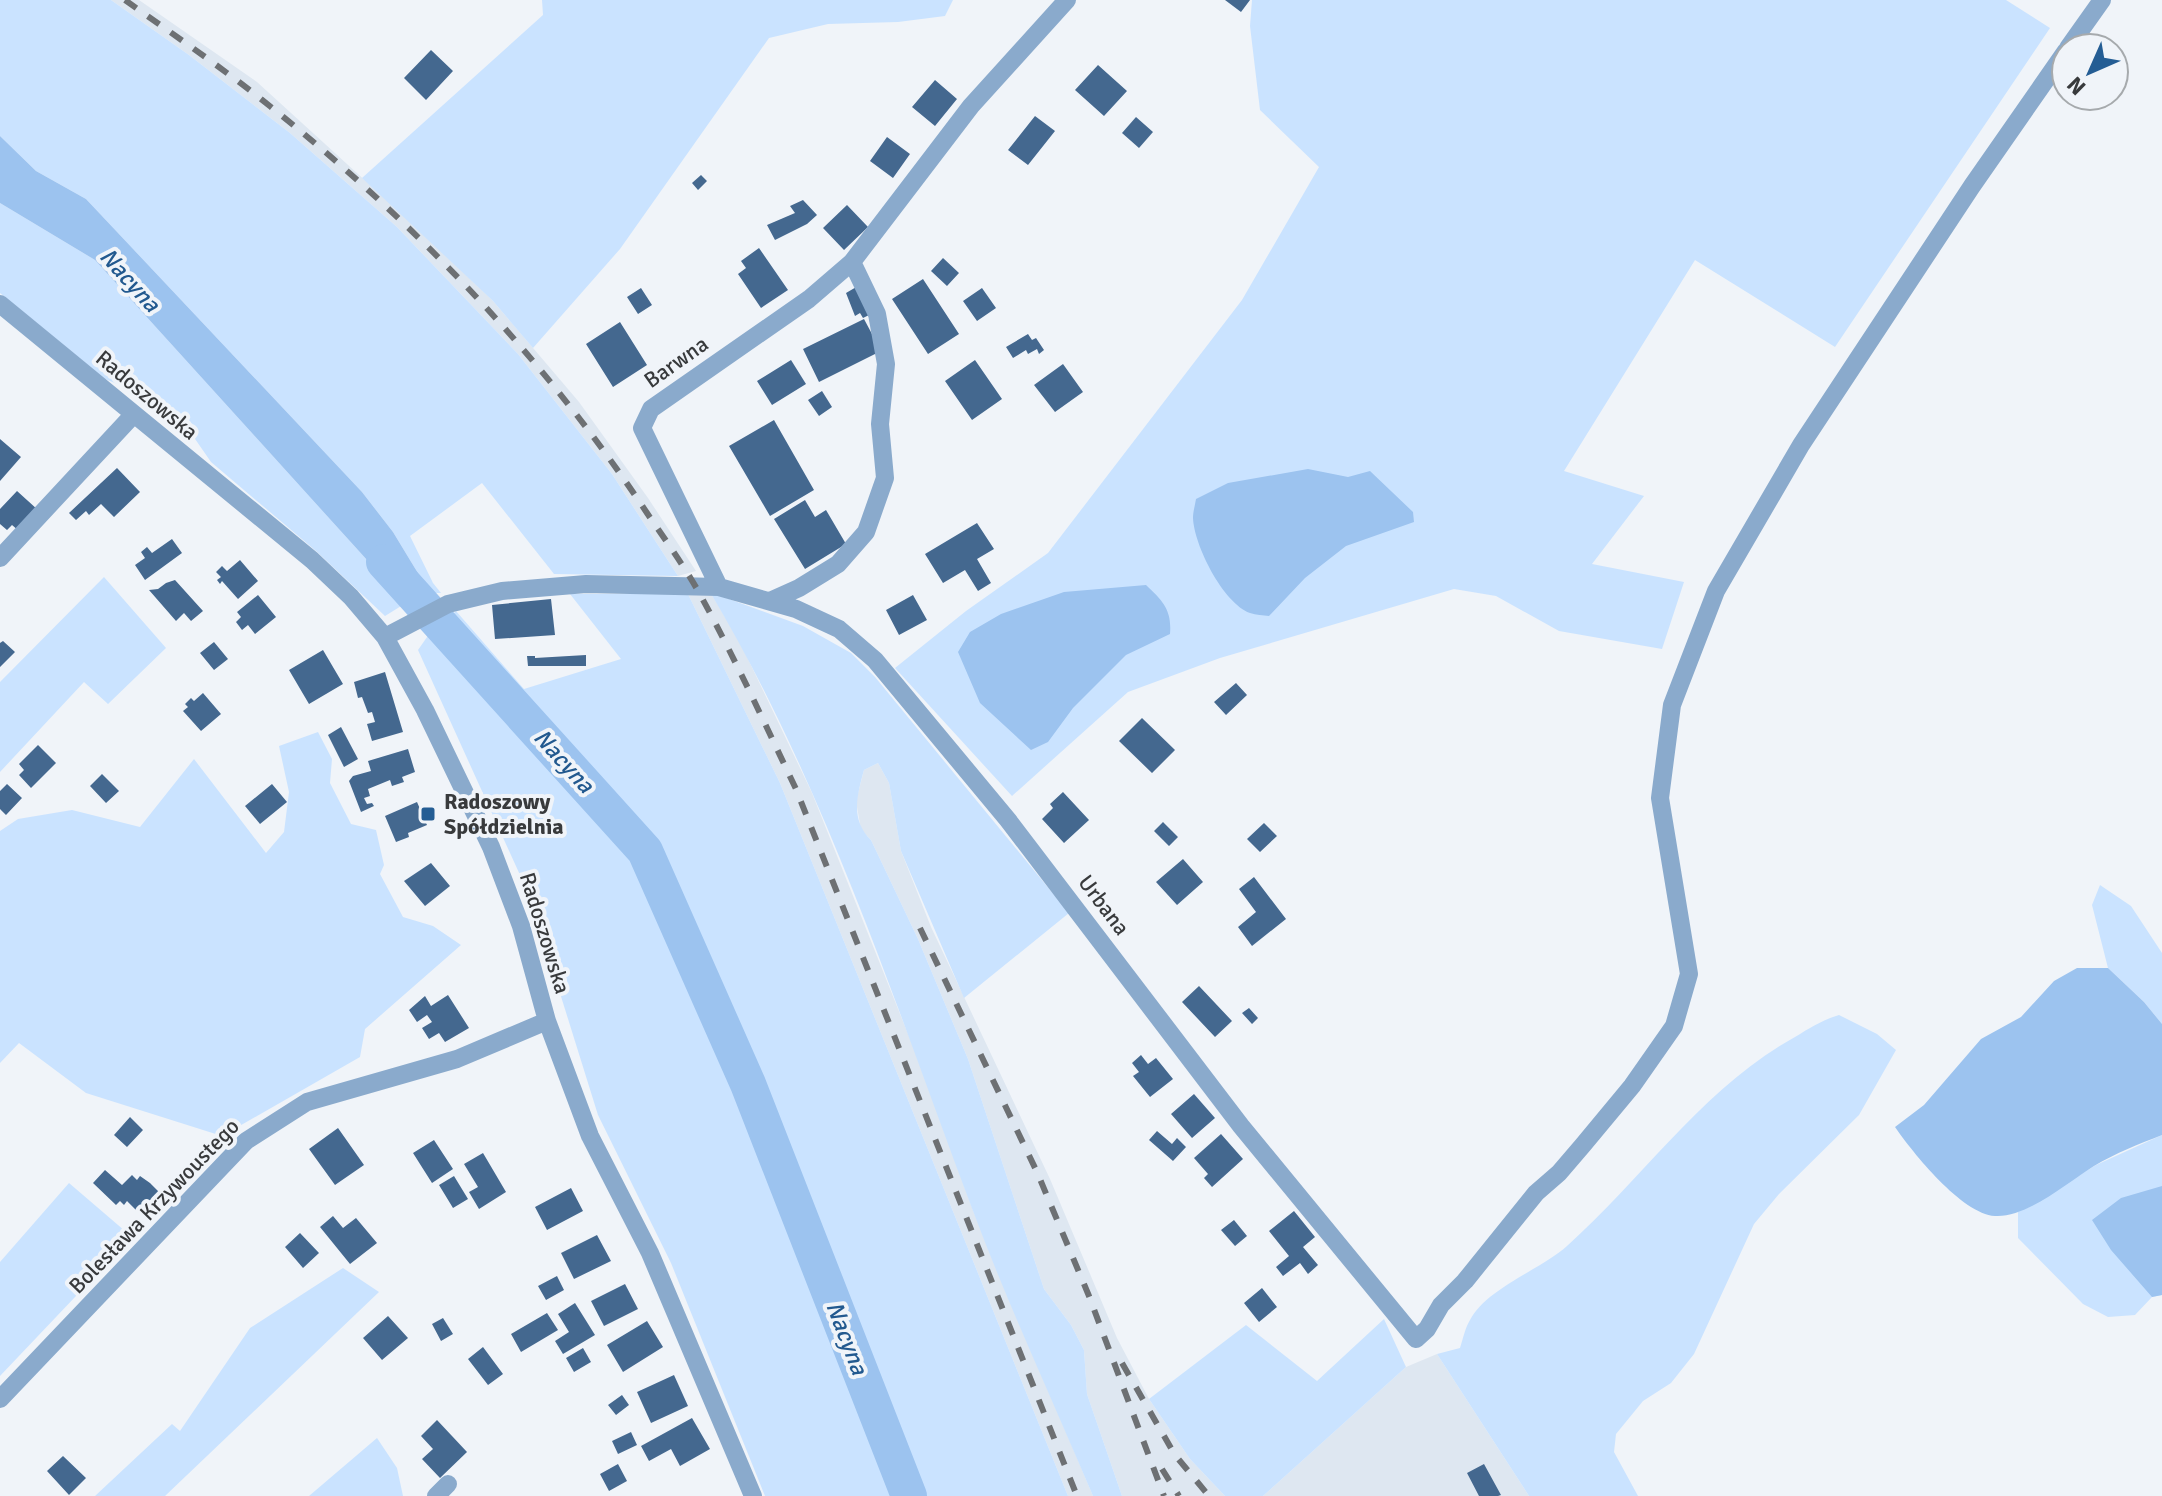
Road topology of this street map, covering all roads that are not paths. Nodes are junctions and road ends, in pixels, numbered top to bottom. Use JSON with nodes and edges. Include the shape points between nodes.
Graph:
{"nodes":[{"id":1,"x":1067,"y":0,"type":"edge"},
{"id":2,"x":2102,"y":0,"type":"edge"},
{"id":3,"x":2080,"y":32,"type":"edge"},
{"id":4,"x":2050,"y":74,"type":"edge"},
{"id":5,"x":852,"y":262,"type":"junction"},
{"id":6,"x":0,"y":304,"type":"edge"},
{"id":7,"x":134,"y":414,"type":"junction"},
{"id":8,"x":0,"y":558,"type":"edge"},
{"id":9,"x":719,"y":587,"type":"junction"},
{"id":10,"x":770,"y":601,"type":"junction"},
{"id":11,"x":385,"y":637,"type":"junction"},
{"id":12,"x":547,"y":1021,"type":"junction"},
{"id":13,"x":0,"y":1399,"type":"edge"},
{"id":14,"x":753,"y":1496,"type":"edge"}],
"edges":[{"from":1,"to":5,"type":"street","name":"Barwna","via":[[971,106]]},
{"from":2,"to":3,"type":"street"},
{"from":4,"to":10,"type":"street","name":"Urbana","via":[[1801,445],[1716,591],[1672,705],[1660,798],[1689,974],[1674,1026],[1632,1086],[1416,1339],[1241,1126],[1008,820],[875,660],[839,629]]},
{"from":5,"to":9,"type":"street","name":"Barwna","via":[[809,299],[651,409],[642,428]]},
{"from":5,"to":10,"type":"street","via":[[877,314],[886,364],[880,424],[885,478],[866,532],[838,564]]},
{"from":6,"to":7,"type":"street","name":"Radoszowska"},
{"from":7,"to":8,"type":"street"},
{"from":7,"to":11,"type":"street","name":"Radoszowska","via":[[312,560]]},
{"from":9,"to":10,"type":"street","name":"Urbana"},
{"from":9,"to":11,"type":"street","via":[[586,584],[502,591],[448,604]]},
{"from":11,"to":12,"type":"street","name":"Radoszowska","via":[[491,847],[521,926]]},
{"from":12,"to":13,"type":"street","name":"Bolesława Krzywoustego","via":[[457,1059],[307,1102],[246,1141]]},
{"from":12,"to":14,"type":"street","name":"Radoszowska","via":[[590,1136],[656,1265]]}]}
